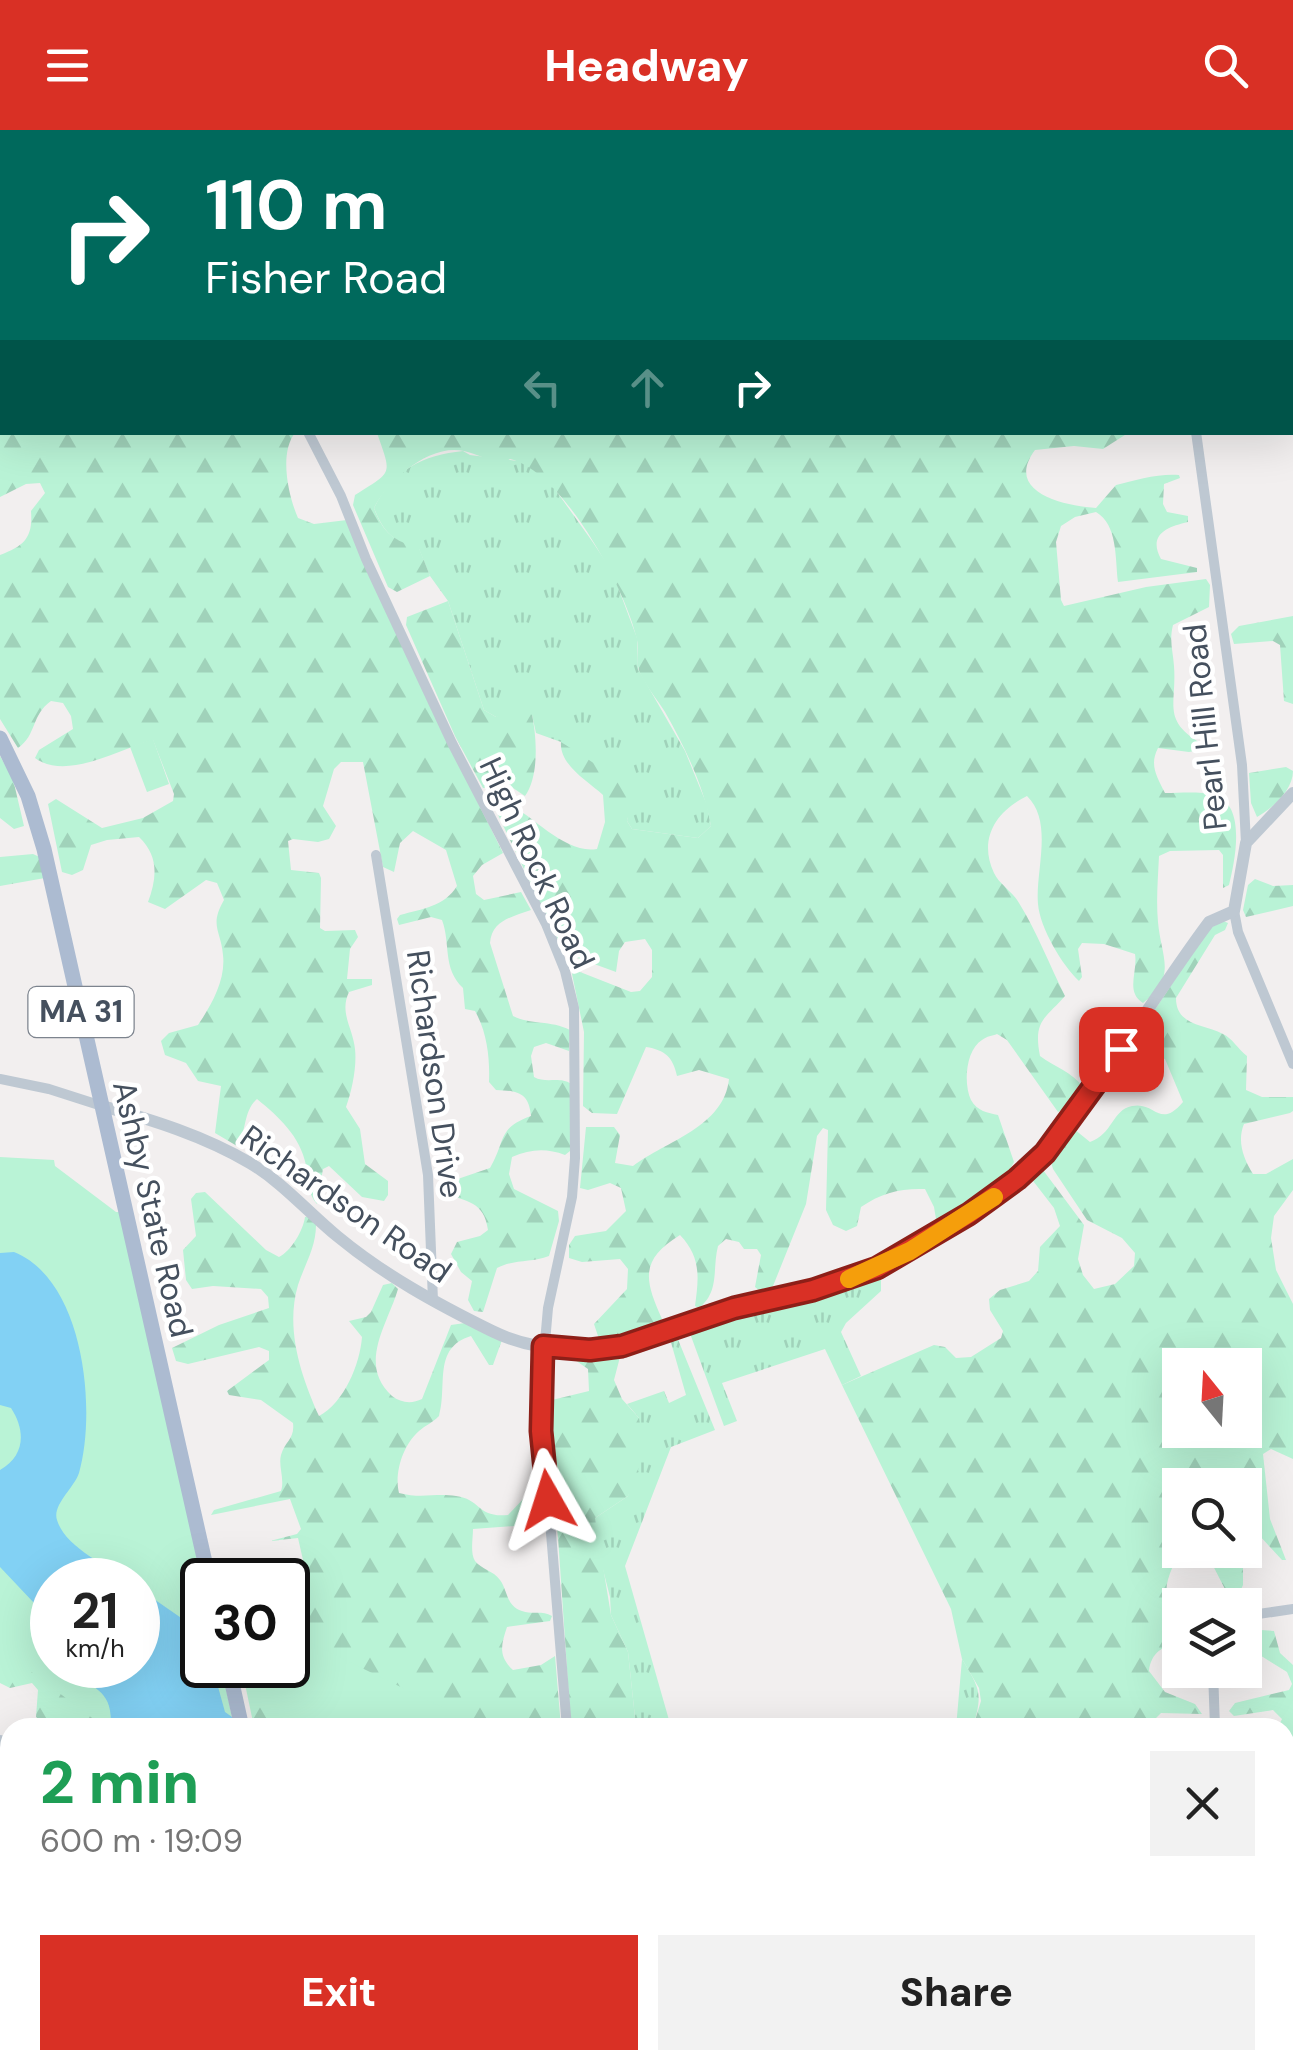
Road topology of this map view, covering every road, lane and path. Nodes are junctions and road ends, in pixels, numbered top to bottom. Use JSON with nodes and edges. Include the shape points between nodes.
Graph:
{"nodes":[{"id":1,"x":310,"y":435,"type":"edge"},
{"id":2,"x":1196,"y":435,"type":"edge"},
{"id":3,"x":0,"y":738,"type":"edge"},
{"id":4,"x":1293,"y":793,"type":"edge"},
{"id":5,"x":1246,"y":844,"type":"junction"},
{"id":6,"x":376,"y":855,"type":"dead end"},
{"id":7,"x":1234,"y":911,"type":"junction"},
{"id":8,"x":1293,"y":1064,"type":"edge"},
{"id":9,"x":0,"y":1079,"type":"edge"},
{"id":10,"x":102,"y":1106,"type":"junction"},
{"id":11,"x":433,"y":1302,"type":"junction"},
{"id":12,"x":543,"y":1346,"type":"junction"},
{"id":13,"x":205,"y":1558,"type":"edge"},
{"id":14,"x":1293,"y":1608,"type":"edge"},
{"id":15,"x":1262,"y":1613,"type":"edge"},
{"id":16,"x":233,"y":1688,"type":"edge"},
{"id":17,"x":1214,"y":1688,"type":"edge"},
{"id":18,"x":240,"y":1718,"type":"edge"},
{"id":19,"x":566,"y":1718,"type":"edge"},
{"id":20,"x":1215,"y":1718,"type":"edge"}],
"edges":[{"from":1,"to":12,"type":"street","name":"High Rock Road","via":[[565,971],[576,1019],[576,1158]]},
{"from":2,"to":5,"type":"street","name":"Pearl Hill Road","via":[[1242,765]]},
{"from":3,"to":10,"type":"main road","name":"Ashby State Road","number":"MA 31","via":[[39,829]]},
{"from":4,"to":5,"type":"street"},
{"from":5,"to":7,"type":"street","name":"Pearl Hill Road"},
{"from":6,"to":11,"type":"street","name":"Richardson Drive","via":[[428,1175]]},
{"from":7,"to":8,"type":"street","name":"Pearl Hill Road"},
{"from":7,"to":12,"type":"street","name":"Richardson Road","via":[[1206,926],[1045,1153],[969,1214],[896,1259],[842,1281],[622,1346]]},
{"from":9,"to":10,"type":"street","name":"Richardson Road"},
{"from":10,"to":11,"type":"street","name":"Richardson Road","via":[[178,1130],[254,1165],[376,1267]]},
{"from":10,"to":13,"type":"main road","name":"Ashby State Road","number":"MA 31"},
{"from":11,"to":12,"type":"street","name":"Richardson Road","via":[[498,1334]]},
{"from":12,"to":19,"type":"street","name":"High Rock Road","via":[[541,1431]]},
{"from":14,"to":15,"type":"street"},
{"from":16,"to":18,"type":"main road"},
{"from":17,"to":20,"type":"street"}]}
